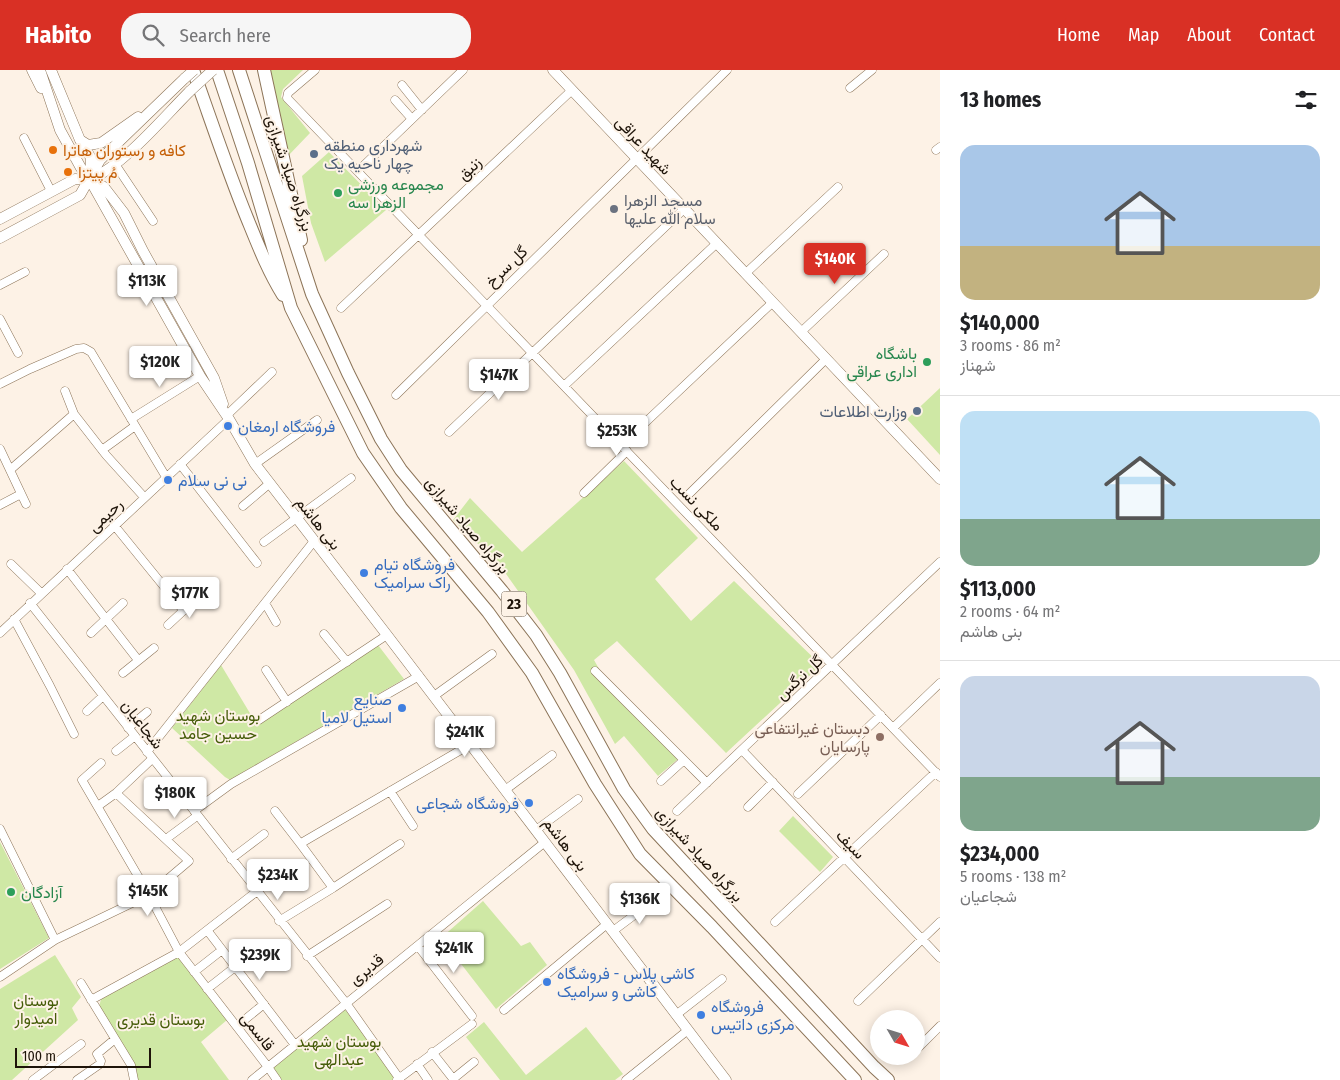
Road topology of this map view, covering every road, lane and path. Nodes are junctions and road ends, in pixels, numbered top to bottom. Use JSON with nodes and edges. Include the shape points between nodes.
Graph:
{"nodes":[{"id":1,"x":32,"y":70,"type":"edge"},
{"id":2,"x":40,"y":70,"type":"edge"},
{"id":3,"x":51,"y":70,"type":"edge"},
{"id":4,"x":215,"y":70,"type":"edge"},
{"id":5,"x":239,"y":70,"type":"edge"},
{"id":6,"x":264,"y":70,"type":"edge"},
{"id":7,"x":315,"y":70,"type":"edge"},
{"id":8,"x":463,"y":70,"type":"edge"},
{"id":9,"x":553,"y":70,"type":"edge"},
{"id":10,"x":727,"y":70,"type":"edge"},
{"id":11,"x":872,"y":70,"type":"edge"},
{"id":12,"x":191,"y":73,"type":"edge"},
{"id":13,"x":402,"y":86,"type":"dead end"},
{"id":14,"x":850,"y":88,"type":"dead end"},
{"id":15,"x":572,"y":90,"type":"junction"},
{"id":16,"x":162,"y":100,"type":"junction"},
{"id":17,"x":395,"y":100,"type":"dead end"},
{"id":18,"x":422,"y":110,"type":"junction"},
{"id":19,"x":412,"y":119,"type":"junction"},
{"id":20,"x":60,"y":130,"type":"junction"},
{"id":21,"x":24,"y":138,"type":"dead end"},
{"id":22,"x":80,"y":140,"type":"junction"},
{"id":23,"x":636,"y":159,"type":"junction"},
{"id":24,"x":115,"y":164,"type":"junction"},
{"id":25,"x":358,"y":171,"type":"junction"},
{"id":26,"x":90,"y":180,"type":"junction"},
{"id":27,"x":838,"y":187,"type":"dead end"},
{"id":28,"x":51,"y":192,"type":"junction"},
{"id":29,"x":684,"y":209,"type":"junction"},
{"id":30,"x":0,"y":219,"type":"edge"},
{"id":31,"x":153,"y":221,"type":"dead end"},
{"id":32,"x":418,"y":235,"type":"junction"},
{"id":33,"x":0,"y":238,"type":"edge"},
{"id":34,"x":717,"y":244,"type":"junction"},
{"id":35,"x":884,"y":254,"type":"dead end"},
{"id":36,"x":25,"y":272,"type":"dead end"},
{"id":37,"x":746,"y":274,"type":"junction"},
{"id":38,"x":0,"y":285,"type":"edge"},
{"id":39,"x":312,"y":294,"type":"junction"},
{"id":40,"x":773,"y":302,"type":"junction"},
{"id":41,"x":486,"y":305,"type":"junction"},
{"id":42,"x":291,"y":308,"type":"junction"},
{"id":43,"x":341,"y":308,"type":"dead end"},
{"id":44,"x":0,"y":319,"type":"edge"},
{"id":45,"x":801,"y":332,"type":"junction"},
{"id":46,"x":18,"y":353,"type":"dead end"},
{"id":47,"x":533,"y":354,"type":"junction"},
{"id":48,"x":826,"y":359,"type":"junction"},
{"id":49,"x":272,"y":372,"type":"dead end"},
{"id":50,"x":200,"y":376,"type":"junction"},
{"id":51,"x":0,"y":384,"type":"edge"},
{"id":52,"x":564,"y":386,"type":"junction"},
{"id":53,"x":65,"y":391,"type":"dead end"},
{"id":54,"x":396,"y":395,"type":"dead end"},
{"id":55,"x":74,"y":414,"type":"junction"},
{"id":56,"x":228,"y":417,"type":"junction"},
{"id":57,"x":317,"y":420,"type":"dead end"},
{"id":58,"x":133,"y":422,"type":"junction"},
{"id":59,"x":449,"y":432,"type":"dead end"},
{"id":60,"x":632,"y":435,"type":"dead end"},
{"id":61,"x":0,"y":449,"type":"edge"},
{"id":62,"x":102,"y":450,"type":"junction"},
{"id":63,"x":627,"y":451,"type":"junction"},
{"id":64,"x":3,"y":463,"type":"edge"},
{"id":65,"x":180,"y":464,"type":"junction"},
{"id":66,"x":255,"y":464,"type":"junction"},
{"id":67,"x":10,"y":470,"type":"junction"},
{"id":68,"x":166,"y":477,"type":"junction"},
{"id":69,"x":351,"y":478,"type":"dead end"},
{"id":70,"x":940,"y":479,"type":"edge"},
{"id":71,"x":270,"y":483,"type":"junction"},
{"id":72,"x":584,"y":493,"type":"dead end"},
{"id":73,"x":21,"y":494,"type":"junction"},
{"id":74,"x":689,"y":494,"type":"dead end"},
{"id":75,"x":144,"y":497,"type":"junction"},
{"id":76,"x":26,"y":504,"type":"dead end"},
{"id":77,"x":0,"y":505,"type":"edge"},
{"id":78,"x":243,"y":506,"type":"dead end"},
{"id":79,"x":296,"y":518,"type":"junction"},
{"id":80,"x":114,"y":525,"type":"junction"},
{"id":81,"x":314,"y":541,"type":"junction"},
{"id":82,"x":264,"y":542,"type":"dead end"},
{"id":83,"x":940,"y":562,"type":"edge"},
{"id":84,"x":257,"y":563,"type":"dead end"},
{"id":85,"x":11,"y":564,"type":"dead end"},
{"id":86,"x":67,"y":569,"type":"junction"},
{"id":87,"x":41,"y":593,"type":"junction"},
{"id":88,"x":197,"y":598,"type":"dead end"},
{"id":89,"x":30,"y":603,"type":"junction"},
{"id":90,"x":265,"y":603,"type":"junction"},
{"id":91,"x":123,"y":604,"type":"dead end"},
{"id":92,"x":183,"y":610,"type":"junction"},
{"id":93,"x":106,"y":618,"type":"junction"},
{"id":94,"x":14,"y":619,"type":"junction"},
{"id":95,"x":276,"y":622,"type":"dead end"},
{"id":96,"x":168,"y":624,"type":"dead end"},
{"id":97,"x":0,"y":632,"type":"edge"},
{"id":98,"x":92,"y":632,"type":"dead end"},
{"id":99,"x":324,"y":634,"type":"dead end"},
{"id":100,"x":387,"y":635,"type":"junction"},
{"id":101,"x":154,"y":648,"type":"dead end"},
{"id":102,"x":492,"y":654,"type":"dead end"},
{"id":103,"x":138,"y":660,"type":"junction"},
{"id":104,"x":347,"y":662,"type":"junction"},
{"id":105,"x":833,"y":664,"type":"junction"},
{"id":106,"x":266,"y":670,"type":"dead end"},
{"id":107,"x":595,"y":671,"type":"dead end"},
{"id":108,"x":122,"y":673,"type":"dead end"},
{"id":109,"x":419,"y":676,"type":"junction"},
{"id":110,"x":940,"y":683,"type":"edge"},
{"id":111,"x":103,"y":696,"type":"junction"},
{"id":112,"x":434,"y":696,"type":"junction"},
{"id":113,"x":287,"y":702,"type":"junction"},
{"id":114,"x":87,"y":711,"type":"dead end"},
{"id":115,"x":147,"y":712,"type":"dead end"},
{"id":116,"x":881,"y":715,"type":"junction"},
{"id":117,"x":259,"y":720,"type":"dead end"},
{"id":118,"x":128,"y":728,"type":"junction"},
{"id":119,"x":893,"y":728,"type":"junction"},
{"id":120,"x":74,"y":734,"type":"dead end"},
{"id":121,"x":135,"y":736,"type":"junction"},
{"id":122,"x":471,"y":744,"type":"junction"},
{"id":123,"x":742,"y":750,"type":"junction"},
{"id":124,"x":116,"y":752,"type":"dead end"},
{"id":125,"x":552,"y":754,"type":"dead end"},
{"id":126,"x":150,"y":755,"type":"junction"},
{"id":127,"x":684,"y":760,"type":"junction"},
{"id":128,"x":101,"y":763,"type":"dead end"},
{"id":129,"x":938,"y":774,"type":"edge"},
{"id":130,"x":661,"y":781,"type":"dead end"},
{"id":131,"x":773,"y":782,"type":"junction"},
{"id":132,"x":707,"y":783,"type":"junction"},
{"id":133,"x":506,"y":790,"type":"junction"},
{"id":134,"x":390,"y":791,"type":"junction"},
{"id":135,"x":116,"y":793,"type":"junction"},
{"id":136,"x":798,"y":794,"type":"dead end"},
{"id":137,"x":578,"y":799,"type":"dead end"},
{"id":138,"x":98,"y":806,"type":"junction"},
{"id":139,"x":748,"y":807,"type":"dead end"},
{"id":140,"x":275,"y":811,"type":"dead end"},
{"id":141,"x":677,"y":811,"type":"dead end"},
{"id":142,"x":195,"y":814,"type":"junction"},
{"id":143,"x":413,"y":826,"type":"dead end"},
{"id":144,"x":0,"y":830,"type":"edge"},
{"id":145,"x":536,"y":830,"type":"junction"},
{"id":146,"x":264,"y":834,"type":"dead end"},
{"id":147,"x":166,"y":839,"type":"junction"},
{"id":148,"x":545,"y":842,"type":"junction"},
{"id":149,"x":400,"y":844,"type":"dead end"},
{"id":150,"x":302,"y":846,"type":"junction"},
{"id":151,"x":844,"y":857,"type":"junction"},
{"id":152,"x":231,"y":859,"type":"junction"},
{"id":153,"x":333,"y":888,"type":"junction"},
{"id":154,"x":256,"y":892,"type":"junction"},
{"id":155,"x":149,"y":894,"type":"junction"},
{"id":156,"x":653,"y":901,"type":"dead end"},
{"id":157,"x":387,"y":904,"type":"dead end"},
{"id":158,"x":279,"y":920,"type":"junction"},
{"id":159,"x":774,"y":922,"type":"dead end"},
{"id":160,"x":940,"y":922,"type":"edge"},
{"id":161,"x":610,"y":928,"type":"junction"},
{"id":162,"x":207,"y":930,"type":"junction"},
{"id":163,"x":922,"y":939,"type":"junction"},
{"id":164,"x":55,"y":940,"type":"junction"},
{"id":165,"x":418,"y":946,"type":"junction"},
{"id":166,"x":222,"y":950,"type":"junction"},
{"id":167,"x":179,"y":952,"type":"junction"},
{"id":168,"x":307,"y":956,"type":"junction"},
{"id":169,"x":940,"y":958,"type":"edge"},
{"id":170,"x":235,"y":967,"type":"junction"},
{"id":171,"x":194,"y":972,"type":"junction"},
{"id":172,"x":0,"y":977,"type":"edge"},
{"id":173,"x":722,"y":979,"type":"dead end"},
{"id":174,"x":81,"y":984,"type":"dead end"},
{"id":175,"x":207,"y":989,"type":"junction"},
{"id":176,"x":91,"y":1000,"type":"junction"},
{"id":177,"x":858,"y":1001,"type":"dead end"},
{"id":178,"x":264,"y":1004,"type":"junction"},
{"id":179,"x":346,"y":1004,"type":"junction"},
{"id":180,"x":504,"y":1010,"type":"dead end"},
{"id":181,"x":676,"y":1014,"type":"junction"},
{"id":182,"x":236,"y":1026,"type":"junction"},
{"id":183,"x":940,"y":1026,"type":"edge"},
{"id":184,"x":688,"y":1030,"type":"junction"},
{"id":185,"x":115,"y":1039,"type":"junction"},
{"id":186,"x":925,"y":1040,"type":"edge"},
{"id":187,"x":81,"y":1044,"type":"dead end"},
{"id":188,"x":295,"y":1045,"type":"junction"},
{"id":189,"x":432,"y":1052,"type":"junction"},
{"id":190,"x":474,"y":1062,"type":"dead end"},
{"id":191,"x":417,"y":1064,"type":"junction"},
{"id":192,"x":268,"y":1067,"type":"junction"},
{"id":193,"x":398,"y":1079,"type":"edge"},
{"id":194,"x":453,"y":1079,"type":"edge"},
{"id":195,"x":722,"y":1079,"type":"edge"},
{"id":196,"x":34,"y":1080,"type":"edge"},
{"id":197,"x":77,"y":1080,"type":"edge"},
{"id":198,"x":134,"y":1080,"type":"edge"},
{"id":199,"x":252,"y":1080,"type":"edge"},
{"id":200,"x":277,"y":1080,"type":"edge"},
{"id":201,"x":428,"y":1080,"type":"edge"},
{"id":202,"x":626,"y":1080,"type":"edge"},
{"id":203,"x":855,"y":1080,"type":"edge"},
{"id":204,"x":888,"y":1080,"type":"edge"}],
"edges":[{"from":1,"to":20,"type":"main road"},
{"from":2,"to":20,"type":"main road"},
{"from":3,"to":22,"type":"main road"},
{"from":4,"to":24,"type":"main road","bridge":true},
{"from":4,"to":42,"type":"highway","number":"23","via":[[248,163]]},
{"from":5,"to":39,"type":"highway","name":"بزرگراه صیاد شیرازی","number":"23"},
{"from":6,"to":39,"type":"highway"},
{"from":7,"to":25,"type":"street","name":"ملکی نسب","via":[[287,98]]},
{"from":8,"to":18,"type":"street"},
{"from":9,"to":15,"type":"main road","name":"شهید عراقی"},
{"from":10,"to":23,"type":"street","name":"گل سرخ"},
{"from":11,"to":14,"type":"street"},
{"from":12,"to":16,"type":"main road"},
{"from":12,"to":42,"type":"highway","via":[[270,275]]},
{"from":13,"to":18,"type":"street"},
{"from":15,"to":23,"type":"main road","name":"شهید عراقی"},
{"from":15,"to":32,"type":"street","name":"زنبق"},
{"from":16,"to":22,"type":"main road","via":[[101,143],[88,145]]},
{"from":16,"to":26,"type":"main road","via":[[100,160]]},
{"from":17,"to":19,"type":"street"},
{"from":18,"to":19,"type":"street"},
{"from":19,"to":25,"type":"street"},
{"from":20,"to":26,"type":"main road"},
{"from":21,"to":28,"type":"street"},
{"from":22,"to":26,"type":"main road","via":[[91,158]]},
{"from":23,"to":29,"type":"main road","name":"شهید عراقی"},
{"from":23,"to":41,"type":"street","name":"گل سرخ"},
{"from":24,"to":26,"type":"main road"},
{"from":24,"to":31,"type":"street"},
{"from":25,"to":32,"type":"street","name":"ملکی نسب"},
{"from":26,"to":28,"type":"main road","via":[[75,179]]},
{"from":26,"to":33,"type":"main road","via":[[80,194]]},
{"from":26,"to":50,"type":"main road","name":"بنی هاشم"},
{"from":26,"to":56,"type":"main road","name":"بنی هاشم","via":[[104,187],[124,213],[214,378]]},
{"from":27,"to":37,"type":"street"},
{"from":28,"to":30,"type":"main road"},
{"from":29,"to":34,"type":"main road","name":"شهید عراقی"},
{"from":29,"to":47,"type":"street"},
{"from":32,"to":41,"type":"street","name":"ملکی نسب"},
{"from":32,"to":43,"type":"street","name":"زنبق"},
{"from":34,"to":37,"type":"main road","name":"شهید عراقی"},
{"from":34,"to":52,"type":"street"},
{"from":35,"to":45,"type":"street"},
{"from":36,"to":38,"type":"street"},
{"from":37,"to":40,"type":"main road","name":"شهید عراقی"},
{"from":39,"to":204,"type":"highway","name":"بزرگراه صیاد شیرازی","number":"23","via":[[361,399],[401,470],[536,635],[624,789],[645,818],[713,895]]},
{"from":40,"to":45,"type":"main road","name":"شهید عراقی"},
{"from":40,"to":60,"type":"street"},
{"from":41,"to":47,"type":"street","name":"ملکی نسب"},
{"from":41,"to":54,"type":"street","name":"گل سرخ"},
{"from":42,"to":203,"type":"highway","number":"23","via":[[363,453],[401,508],[488,612],[527,666],[595,784],[640,854]]},
{"from":44,"to":46,"type":"street"},
{"from":45,"to":48,"type":"main road","name":"شهید عراقی"},
{"from":47,"to":52,"type":"street","name":"ملکی نسب"},
{"from":47,"to":59,"type":"street"},
{"from":48,"to":70,"type":"main road","name":"شهید عراقی"},
{"from":48,"to":74,"type":"street"},
{"from":49,"to":56,"type":"street","name":"رحیمی"},
{"from":50,"to":56,"type":"main road","name":"بنی هاشم"},
{"from":50,"to":58,"type":"street"},
{"from":51,"to":58,"type":"street","via":[[84,348],[91,352]]},
{"from":52,"to":63,"type":"street","name":"ملکی نسب"},
{"from":53,"to":55,"type":"street"},
{"from":55,"to":62,"type":"street"},
{"from":55,"to":67,"type":"street"},
{"from":56,"to":65,"type":"street","name":"رحیمی"},
{"from":56,"to":66,"type":"main road","name":"بنی هاشم"},
{"from":57,"to":66,"type":"street"},
{"from":58,"to":62,"type":"street"},
{"from":58,"to":68,"type":"street"},
{"from":61,"to":64,"type":"street"},
{"from":62,"to":75,"type":"street"},
{"from":63,"to":72,"type":"street"},
{"from":63,"to":105,"type":"street","name":"ملکی نسب"},
{"from":64,"to":67,"type":"street"},
{"from":65,"to":68,"type":"street","name":"رحیمی"},
{"from":65,"to":84,"type":"street"},
{"from":66,"to":71,"type":"main road","name":"بنی هاشم"},
{"from":67,"to":73,"type":"street"},
{"from":68,"to":75,"type":"street","name":"رحیمی"},
{"from":69,"to":79,"type":"street"},
{"from":71,"to":78,"type":"street"},
{"from":71,"to":79,"type":"main road","name":"بنی هاشم"},
{"from":73,"to":76,"type":"street"},
{"from":73,"to":77,"type":"street"},
{"from":75,"to":80,"type":"street","name":"رحیمی"},
{"from":79,"to":81,"type":"main road","name":"بنی هاشم"},
{"from":79,"to":82,"type":"street"},
{"from":80,"to":86,"type":"street","name":"رحیمی"},
{"from":80,"to":92,"type":"street"},
{"from":81,"to":90,"type":"street"},
{"from":81,"to":100,"type":"main road","name":"بنی هاشم"},
{"from":83,"to":105,"type":"street","name":"گل نرگس"},
{"from":85,"to":87,"type":"street"},
{"from":86,"to":87,"type":"street","name":"رحیمی"},
{"from":86,"to":93,"type":"street"},
{"from":87,"to":89,"type":"street","name":"رحیمی"},
{"from":88,"to":92,"type":"street"},
{"from":89,"to":94,"type":"street","name":"رحیمی"},
{"from":89,"to":111,"type":"street","name":"شجاعیان"},
{"from":90,"to":95,"type":"street"},
{"from":90,"to":126,"type":"street"},
{"from":91,"to":93,"type":"street"},
{"from":92,"to":96,"type":"street"},
{"from":93,"to":98,"type":"street"},
{"from":93,"to":103,"type":"street"},
{"from":94,"to":97,"type":"street","name":"رحیمی"},
{"from":94,"to":120,"type":"street"},
{"from":99,"to":104,"type":"street"},
{"from":100,"to":104,"type":"street"},
{"from":100,"to":109,"type":"main road","name":"بنی هاشم"},
{"from":101,"to":103,"type":"street"},
{"from":102,"to":112,"type":"street"},
{"from":103,"to":108,"type":"street"},
{"from":104,"to":113,"type":"street"},
{"from":105,"to":116,"type":"street","name":"ملکی نسب"},
{"from":105,"to":123,"type":"street","name":"گل نرگس"},
{"from":106,"to":113,"type":"street"},
{"from":107,"to":127,"type":"street"},
{"from":109,"to":112,"type":"main road","name":"بنی هاشم"},
{"from":109,"to":142,"type":"street","via":[[231,784]]},
{"from":110,"to":119,"type":"street"},
{"from":111,"to":114,"type":"street"},
{"from":111,"to":118,"type":"street","name":"شجاعیان"},
{"from":112,"to":122,"type":"main road","name":"بنی هاشم"},
{"from":113,"to":117,"type":"street"},
{"from":115,"to":118,"type":"street"},
{"from":116,"to":119,"type":"street","name":"ملکی نسب"},
{"from":116,"to":136,"type":"street"},
{"from":118,"to":121,"type":"street","name":"شجاعیان"},
{"from":119,"to":129,"type":"street","name":"ملکی نسب"},
{"from":121,"to":124,"type":"street"},
{"from":121,"to":126,"type":"street","name":"شجاعیان"},
{"from":122,"to":133,"type":"main road","name":"بنی هاشم"},
{"from":122,"to":134,"type":"street"},
{"from":123,"to":131,"type":"street","name":"سیف"},
{"from":123,"to":132,"type":"street","name":"گل نرگس"},
{"from":125,"to":133,"type":"street"},
{"from":126,"to":135,"type":"street"},
{"from":126,"to":142,"type":"street","name":"شجاعیان"},
{"from":127,"to":130,"type":"street"},
{"from":127,"to":132,"type":"street"},
{"from":128,"to":138,"type":"street","name":"قاسمی","via":[[82,780]]},
{"from":129,"to":151,"type":"street"},
{"from":131,"to":139,"type":"street"},
{"from":131,"to":151,"type":"street","name":"سیف"},
{"from":132,"to":141,"type":"street","name":"گل نرگس"},
{"from":133,"to":145,"type":"main road","name":"بنی هاشم"},
{"from":134,"to":143,"type":"street"},
{"from":134,"to":150,"type":"street","via":[[303,842]]},
{"from":135,"to":138,"type":"street"},
{"from":135,"to":147,"type":"street"},
{"from":137,"to":145,"type":"street"},
{"from":138,"to":155,"type":"street","name":"قاسمی"},
{"from":140,"to":150,"type":"street"},
{"from":142,"to":147,"type":"street"},
{"from":142,"to":152,"type":"street","name":"شجاعیان"},
{"from":144,"to":164,"type":"street"},
{"from":145,"to":148,"type":"main road","name":"بنی هاشم"},
{"from":146,"to":152,"type":"street"},
{"from":147,"to":155,"type":"street","via":[[188,861]]},
{"from":148,"to":161,"type":"main road","name":"بنی هاشم"},
{"from":148,"to":165,"type":"street","name":"قدیری"},
{"from":149,"to":153,"type":"street"},
{"from":150,"to":153,"type":"street"},
{"from":151,"to":159,"type":"street"},
{"from":151,"to":163,"type":"street","name":"سیف"},
{"from":152,"to":154,"type":"street","name":"شجاعیان"},
{"from":153,"to":158,"type":"street"},
{"from":154,"to":158,"type":"street","name":"شجاعیان"},
{"from":154,"to":162,"type":"street"},
{"from":155,"to":164,"type":"street"},
{"from":155,"to":167,"type":"street","name":"قاسمی"},
{"from":156,"to":161,"type":"street"},
{"from":157,"to":168,"type":"street"},
{"from":158,"to":168,"type":"street","name":"شجاعیان"},
{"from":160,"to":163,"type":"street"},
{"from":161,"to":180,"type":"street"},
{"from":161,"to":181,"type":"main road","name":"بنی هاشم"},
{"from":162,"to":166,"type":"street"},
{"from":162,"to":167,"type":"street"},
{"from":163,"to":169,"type":"street","name":"سیف"},
{"from":163,"to":177,"type":"street"},
{"from":164,"to":172,"type":"street"},
{"from":165,"to":179,"type":"street","name":"قدیری"},
{"from":165,"to":189,"type":"street","via":[[472,1020]]},
{"from":166,"to":170,"type":"street"},
{"from":166,"to":171,"type":"street"},
{"from":167,"to":171,"type":"street","name":"قاسمی"},
{"from":167,"to":176,"type":"street"},
{"from":168,"to":179,"type":"street","name":"شجاعیان"},
{"from":170,"to":175,"type":"street"},
{"from":170,"to":178,"type":"street"},
{"from":171,"to":175,"type":"street","name":"قاسمی"},
{"from":173,"to":181,"type":"street"},
{"from":174,"to":176,"type":"street"},
{"from":175,"to":182,"type":"street","name":"قاسمی"},
{"from":176,"to":185,"type":"street"},
{"from":178,"to":182,"type":"street"},
{"from":178,"to":188,"type":"street"},
{"from":179,"to":188,"type":"street","name":"قدیری"},
{"from":179,"to":193,"type":"street","name":"شجاعیان"},
{"from":181,"to":184,"type":"main road","name":"بنی هاشم"},
{"from":182,"to":192,"type":"street","name":"قاسمی"},
{"from":183,"to":186,"type":"street"},
{"from":184,"to":195,"type":"main road","name":"بنی هاشم"},
{"from":184,"to":202,"type":"street"},
{"from":185,"to":197,"type":"street","via":[[97,1054],[100,1064]]},
{"from":185,"to":198,"type":"street","via":[[131,1065]]},
{"from":187,"to":196,"type":"street"},
{"from":188,"to":192,"type":"street","name":"قدیری"},
{"from":189,"to":191,"type":"street"},
{"from":189,"to":194,"type":"street"},
{"from":190,"to":194,"type":"street"},
{"from":191,"to":193,"type":"street"},
{"from":191,"to":201,"type":"street"},
{"from":192,"to":199,"type":"street","name":"قدیری"},
{"from":192,"to":200,"type":"street","name":"قاسمی"}]}
